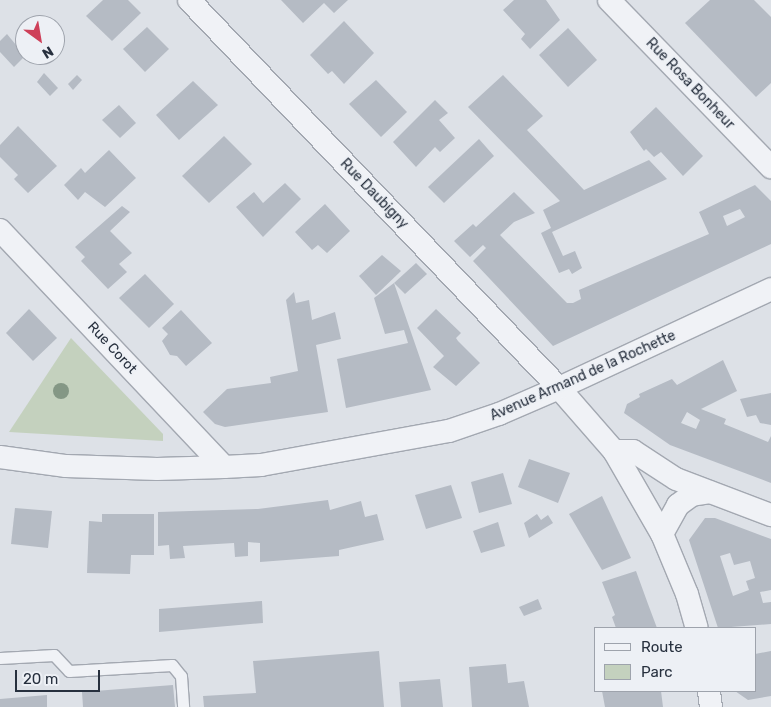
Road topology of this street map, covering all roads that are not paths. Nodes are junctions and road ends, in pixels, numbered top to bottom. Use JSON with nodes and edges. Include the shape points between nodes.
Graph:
{"nodes":[{"id":1,"x":190,"y":0,"type":"edge"},
{"id":2,"x":609,"y":0,"type":"edge"},
{"id":3,"x":771,"y":168,"type":"edge"},
{"id":4,"x":0,"y":230,"type":"edge"},
{"id":5,"x":771,"y":289,"type":"edge"},
{"id":6,"x":559,"y":388,"type":"junction"},
{"id":7,"x":614,"y":451,"type":"junction"},
{"id":8,"x":0,"y":457,"type":"edge"},
{"id":9,"x":224,"y":467,"type":"junction"},
{"id":10,"x":710,"y":492,"type":"junction"},
{"id":11,"x":771,"y":515,"type":"edge"},
{"id":12,"x":662,"y":534,"type":"junction"},
{"id":13,"x":697,"y":627,"type":"edge"},
{"id":14,"x":0,"y":658,"type":"edge"},
{"id":15,"x":709,"y":692,"type":"edge"},
{"id":16,"x":183,"y":707,"type":"edge"},
{"id":17,"x":711,"y":707,"type":"edge"}],
"edges":[{"from":1,"to":6,"type":"street","name":"Rue Daubigny"},
{"from":2,"to":3,"type":"street","name":"Rue Rosa Bonheur"},
{"from":4,"to":9,"type":"street","name":"Rue Corot"},
{"from":5,"to":6,"type":"street","name":"Avenue Armand de la Rochette"},
{"from":6,"to":7,"type":"street","name":"Rue Daubigny"},
{"from":6,"to":9,"type":"street","name":"Avenue Armand de la Rochette","via":[[449,431],[261,465]]},
{"from":7,"to":10,"type":"street","via":[[632,451],[676,479]]},
{"from":7,"to":12,"type":"street","name":"Rue Daubigny"},
{"from":8,"to":9,"type":"street","name":"Avenue Armand de la Rochette","via":[[66,466],[157,470]]},
{"from":10,"to":11,"type":"street"},
{"from":10,"to":12,"type":"street","via":[[692,495],[678,505]]},
{"from":12,"to":13,"type":"street","name":"Rue Daubigny"},
{"from":14,"to":16,"type":"lane","via":[[54,655],[69,671],[172,665],[181,676]]},
{"from":15,"to":17,"type":"street"}]}
